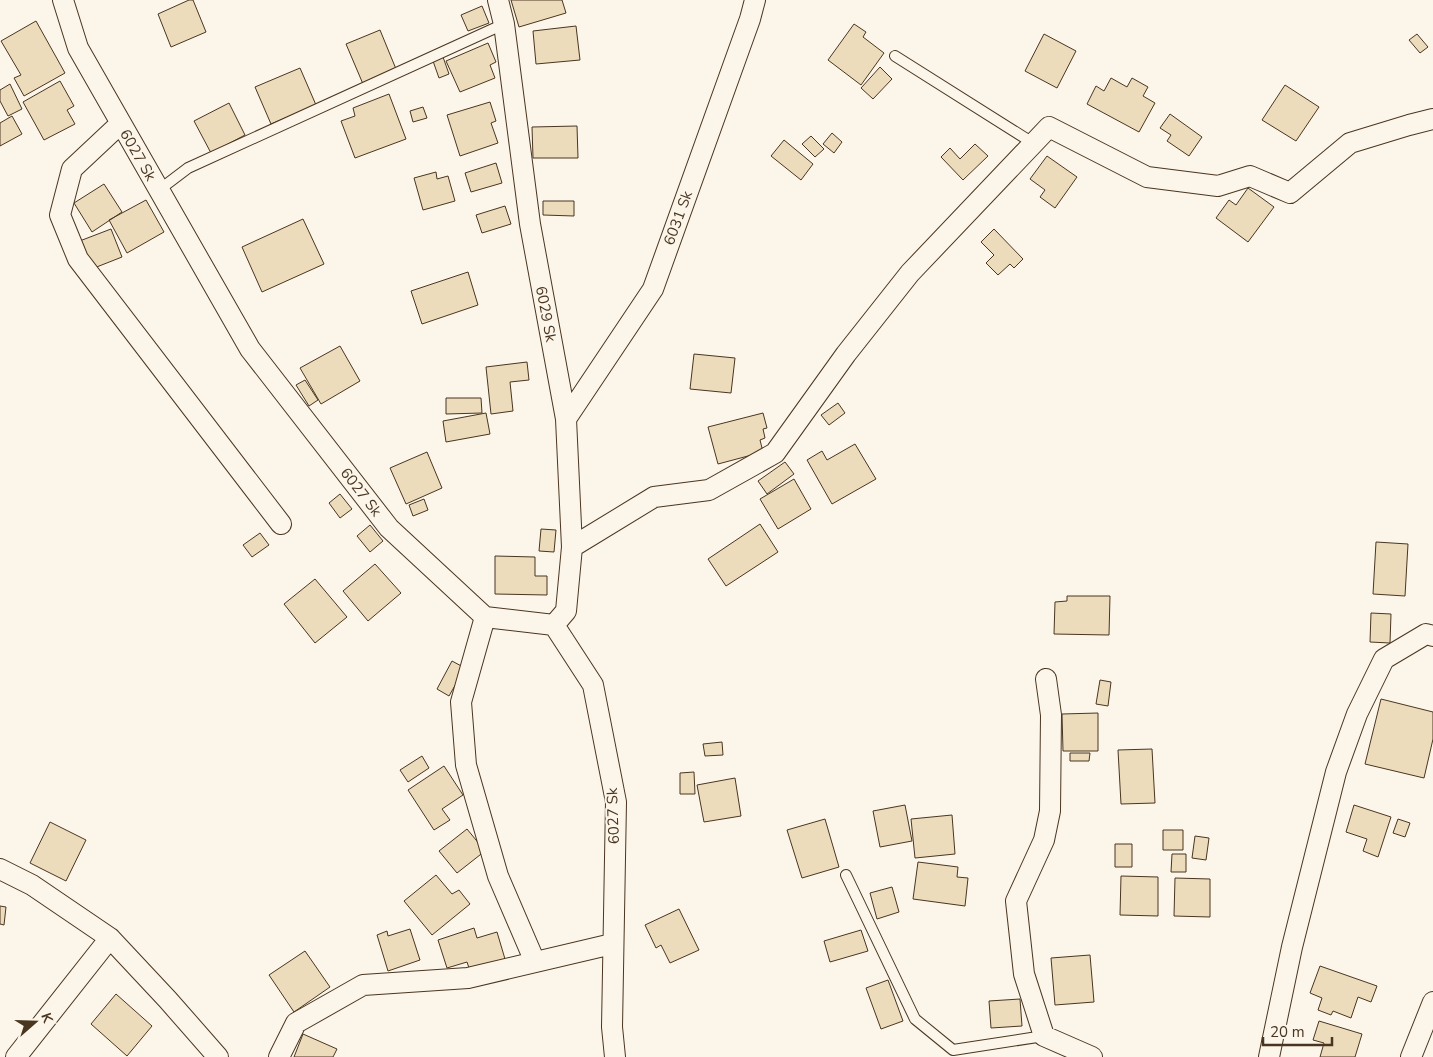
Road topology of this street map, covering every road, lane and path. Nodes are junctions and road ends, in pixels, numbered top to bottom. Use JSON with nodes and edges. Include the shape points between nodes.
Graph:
{"nodes":[{"id":1,"x":63,"y":0,"type":"edge"},
{"id":2,"x":498,"y":0,"type":"edge"},
{"id":3,"x":755,"y":0,"type":"edge"},
{"id":4,"x":504,"y":24,"type":"junction"},
{"id":5,"x":895,"y":56,"type":"dead end"},
{"id":6,"x":1433,"y":119,"type":"edge"},
{"id":7,"x":120,"y":124,"type":"junction"},
{"id":8,"x":1033,"y":143,"type":"junction"},
{"id":9,"x":159,"y":190,"type":"junction"},
{"id":10,"x":566,"y":420,"type":"junction"},
{"id":11,"x":281,"y":524,"type":"dead end"},
{"id":12,"x":572,"y":547,"type":"junction"},
{"id":13,"x":485,"y":617,"type":"junction"},
{"id":14,"x":554,"y":625,"type":"junction"},
{"id":15,"x":1433,"y":636,"type":"edge"},
{"id":16,"x":1046,"y":680,"type":"dead end"},
{"id":17,"x":0,"y":870,"type":"edge"},
{"id":18,"x":846,"y":875,"type":"dead end"},
{"id":19,"x":110,"y":938,"type":"junction"},
{"id":20,"x":612,"y":944,"type":"junction"},
{"id":21,"x":535,"y":962,"type":"junction"},
{"id":22,"x":1433,"y":1002,"type":"edge"},
{"id":23,"x":1044,"y":1036,"type":"junction"},
{"id":24,"x":16,"y":1057,"type":"edge"},
{"id":25,"x":218,"y":1057,"type":"edge"},
{"id":26,"x":279,"y":1057,"type":"edge"},
{"id":27,"x":615,"y":1057,"type":"edge"},
{"id":28,"x":1092,"y":1057,"type":"edge"},
{"id":29,"x":1269,"y":1057,"type":"edge"},
{"id":30,"x":1411,"y":1057,"type":"edge"}],
"edges":[{"from":1,"to":7,"type":"street","name":"6027 Sk","via":[[78,48]]},
{"from":2,"to":4,"type":"street","name":"6029 Sk"},
{"from":3,"to":10,"type":"street","name":"6031 Sk","via":[[653,289]]},
{"from":4,"to":9,"type":"lane","via":[[188,168]]},
{"from":4,"to":10,"type":"street","name":"6029 Sk","via":[[530,224]]},
{"from":5,"to":8,"type":"lane"},
{"from":6,"to":8,"type":"street","via":[[1350,143],[1290,193],[1250,176],[1218,186],[1147,177],[1049,127]]},
{"from":7,"to":9,"type":"street","name":"6027 Sk"},
{"from":7,"to":11,"type":"street","via":[[72,169],[60,215],[74,250]]},
{"from":8,"to":12,"type":"street","via":[[910,273],[846,354],[775,453],[709,490],[654,497]]},
{"from":9,"to":13,"type":"street","name":"6027 Sk","via":[[250,349],[389,528]]},
{"from":10,"to":12,"type":"street","name":"6029 Sk"},
{"from":12,"to":14,"type":"street","name":"6029 Sk","via":[[566,611]]},
{"from":13,"to":14,"type":"street"},
{"from":13,"to":21,"type":"street","via":[[462,702],[466,765],[498,876]]},
{"from":14,"to":20,"type":"street","name":"6027 Sk","via":[[593,685],[616,802]]},
{"from":15,"to":29,"type":"street","via":[[1426,634],[1384,659],[1357,714],[1336,772],[1292,947]]},
{"from":16,"to":23,"type":"street","via":[[1051,715],[1050,810],[1044,840],[1016,901],[1024,974]]},
{"from":17,"to":19,"type":"street","via":[[32,885]]},
{"from":18,"to":23,"type":"lane","via":[[915,1019],[945,1044],[953,1050]]},
{"from":19,"to":24,"type":"street"},
{"from":19,"to":25,"type":"street"},
{"from":20,"to":21,"type":"street"},
{"from":20,"to":27,"type":"street","name":"6027 Sk"},
{"from":21,"to":26,"type":"street","via":[[468,978],[363,985],[296,1023]]},
{"from":22,"to":30,"type":"street"},
{"from":23,"to":28,"type":"street"}]}
